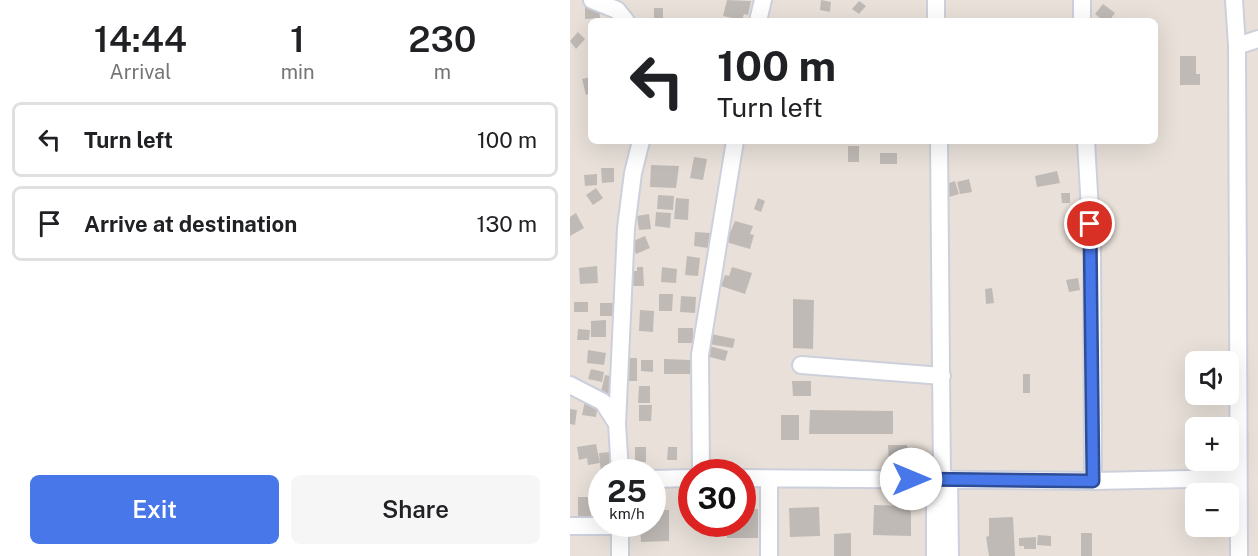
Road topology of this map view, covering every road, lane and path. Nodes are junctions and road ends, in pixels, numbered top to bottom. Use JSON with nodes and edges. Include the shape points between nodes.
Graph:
{"nodes":[{"id":1,"x":592,"y":0,"type":"edge"},
{"id":2,"x":763,"y":0,"type":"edge"},
{"id":3,"x":936,"y":0,"type":"edge"},
{"id":4,"x":1082,"y":0,"type":"edge"},
{"id":5,"x":1234,"y":0,"type":"edge"},
{"id":6,"x":624,"y":18,"type":"edge"},
{"id":7,"x":759,"y":18,"type":"edge"},
{"id":8,"x":936,"y":18,"type":"edge"},
{"id":9,"x":1082,"y":18,"type":"edge"},
{"id":10,"x":1258,"y":39,"type":"edge"},
{"id":11,"x":1237,"y":46,"type":"junction"},
{"id":12,"x":640,"y":144,"type":"edge"},
{"id":13,"x":735,"y":144,"type":"edge"},
{"id":14,"x":939,"y":144,"type":"edge"},
{"id":15,"x":1086,"y":144,"type":"edge"},
{"id":16,"x":801,"y":365,"type":"dead end"},
{"id":17,"x":942,"y":376,"type":"junction"},
{"id":18,"x":570,"y":385,"type":"edge"},
{"id":19,"x":617,"y":423,"type":"junction"},
{"id":20,"x":620,"y":459,"type":"edge"},
{"id":21,"x":700,"y":459,"type":"edge"},
{"id":22,"x":756,"y":478,"type":"edge"},
{"id":23,"x":769,"y":478,"type":"junction"},
{"id":24,"x":1238,"y":478,"type":"junction"},
{"id":25,"x":942,"y":479,"type":"junction"},
{"id":26,"x":1093,"y":481,"type":"junction"},
{"id":27,"x":570,"y":526,"type":"edge"},
{"id":28,"x":588,"y":526,"type":"edge"},
{"id":29,"x":620,"y":537,"type":"edge"},
{"id":30,"x":620,"y":556,"type":"edge"},
{"id":31,"x":769,"y":556,"type":"edge"},
{"id":32,"x":935,"y":556,"type":"edge"},
{"id":33,"x":950,"y":556,"type":"edge"},
{"id":34,"x":1239,"y":556,"type":"edge"}],
"edges":[{"from":1,"to":6,"type":"street","via":[[617,10]]},
{"from":2,"to":7,"type":"street"},
{"from":3,"to":8,"type":"street"},
{"from":4,"to":9,"type":"street"},
{"from":5,"to":11,"type":"street"},
{"from":10,"to":11,"type":"street"},
{"from":11,"to":24,"type":"street"},
{"from":12,"to":19,"type":"street","via":[[626,228]]},
{"from":13,"to":21,"type":"street","via":[[700,355]]},
{"from":14,"to":17,"type":"street"},
{"from":15,"to":26,"type":"street","via":[[1092,245]]},
{"from":16,"to":17,"type":"street"},
{"from":17,"to":25,"type":"street"},
{"from":18,"to":19,"type":"street","via":[[603,402]]},
{"from":19,"to":20,"type":"street"},
{"from":22,"to":23,"type":"street"},
{"from":23,"to":25,"type":"street"},
{"from":23,"to":31,"type":"street"},
{"from":24,"to":26,"type":"street"},
{"from":24,"to":34,"type":"street"},
{"from":25,"to":26,"type":"street"},
{"from":25,"to":32,"type":"street"},
{"from":25,"to":33,"type":"street"},
{"from":27,"to":28,"type":"street"},
{"from":29,"to":30,"type":"street"}]}
